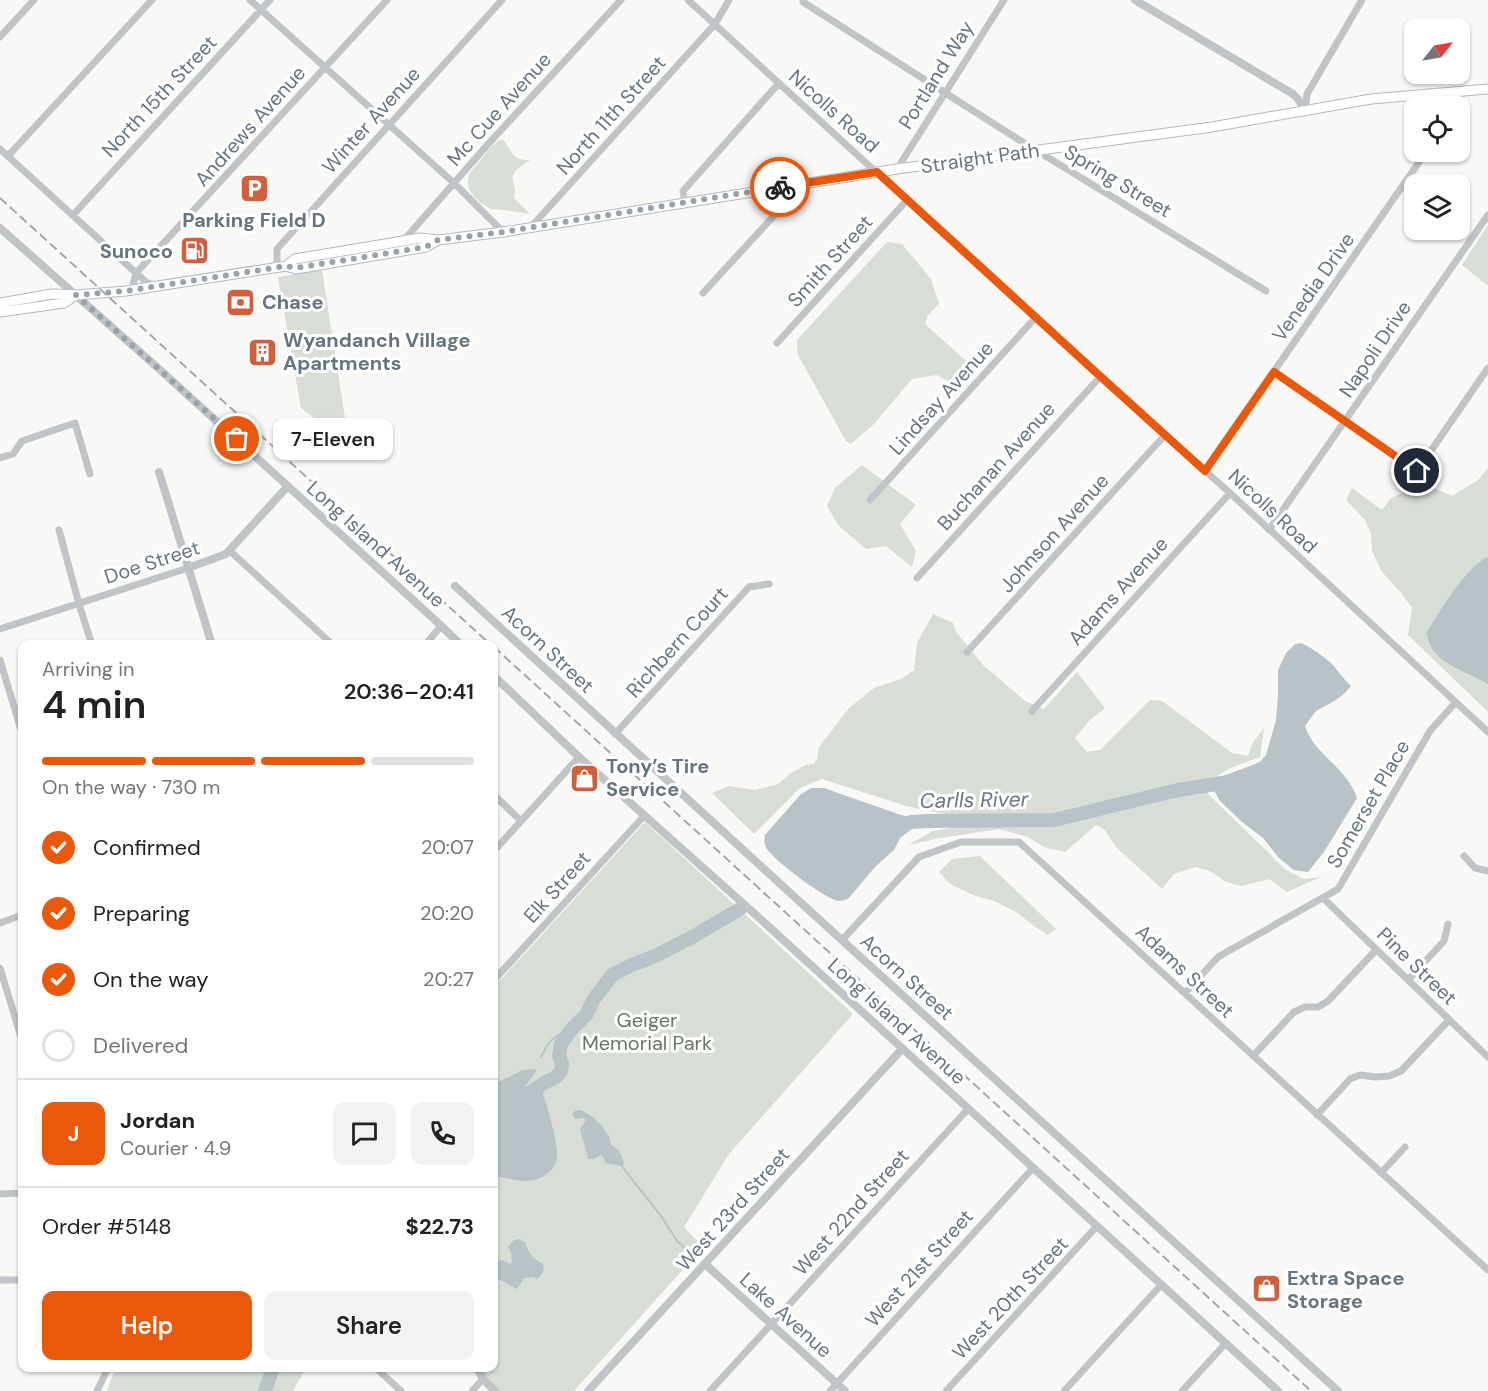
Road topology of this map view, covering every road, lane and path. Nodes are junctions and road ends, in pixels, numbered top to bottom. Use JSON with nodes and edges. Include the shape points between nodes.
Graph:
{"nodes":[{"id":1,"x":34,"y":0,"type":"edge"},
{"id":2,"x":152,"y":0,"type":"edge"},
{"id":3,"x":250,"y":0,"type":"edge"},
{"id":4,"x":270,"y":0,"type":"edge"},
{"id":5,"x":387,"y":0,"type":"edge"},
{"id":6,"x":502,"y":0,"type":"edge"},
{"id":7,"x":621,"y":0,"type":"edge"},
{"id":8,"x":688,"y":0,"type":"edge"},
{"id":9,"x":729,"y":0,"type":"edge"},
{"id":10,"x":1004,"y":0,"type":"edge"},
{"id":11,"x":1362,"y":0,"type":"edge"},
{"id":12,"x":1139,"y":1,"type":"edge"},
{"id":13,"x":803,"y":2,"type":"dead end"},
{"id":14,"x":261,"y":10,"type":"junction"},
{"id":15,"x":715,"y":24,"type":"junction"},
{"id":16,"x":0,"y":37,"type":"edge"},
{"id":17,"x":326,"y":68,"type":"junction"},
{"id":18,"x":779,"y":83,"type":"junction"},
{"id":19,"x":1488,"y":89,"type":"edge"},
{"id":20,"x":1464,"y":90,"type":"junction"},
{"id":21,"x":944,"y":93,"type":"junction"},
{"id":22,"x":1461,"y":96,"type":"edge"},
{"id":23,"x":1305,"y":111,"type":"junction"},
{"id":24,"x":388,"y":126,"type":"junction"},
{"id":25,"x":0,"y":149,"type":"edge"},
{"id":26,"x":1035,"y":150,"type":"junction"},
{"id":27,"x":8,"y":156,"type":"junction"},
{"id":28,"x":1419,"y":162,"type":"edge"},
{"id":29,"x":897,"y":169,"type":"junction"},
{"id":30,"x":877,"y":172,"type":"junction"},
{"id":31,"x":454,"y":183,"type":"junction"},
{"id":32,"x":804,"y":183,"type":"junction"},
{"id":33,"x":907,"y":200,"type":"junction"},
{"id":34,"x":685,"y":203,"type":"junction"},
{"id":35,"x":73,"y":215,"type":"junction"},
{"id":36,"x":1488,"y":215,"type":"edge"},
{"id":37,"x":531,"y":227,"type":"junction"},
{"id":38,"x":0,"y":228,"type":"edge"},
{"id":39,"x":503,"y":232,"type":"junction"},
{"id":40,"x":438,"y":240,"type":"junction"},
{"id":41,"x":403,"y":241,"type":"junction"},
{"id":42,"x":282,"y":266,"type":"junction"},
{"id":43,"x":136,"y":273,"type":"junction"},
{"id":44,"x":156,"y":286,"type":"junction"},
{"id":45,"x":132,"y":290,"type":"junction"},
{"id":46,"x":1266,"y":291,"type":"dead end"},
{"id":47,"x":703,"y":293,"type":"dead end"},
{"id":48,"x":76,"y":295,"type":"junction"},
{"id":49,"x":0,"y":303,"type":"edge"},
{"id":50,"x":0,"y":312,"type":"edge"},
{"id":51,"x":1036,"y":317,"type":"junction"},
{"id":52,"x":777,"y":344,"type":"dead end"},
{"id":53,"x":1488,"y":368,"type":"edge"},
{"id":54,"x":1274,"y":372,"type":"junction"},
{"id":55,"x":1100,"y":376,"type":"junction"},
{"id":56,"x":1346,"y":422,"type":"junction"},
{"id":57,"x":1165,"y":435,"type":"junction"},
{"id":58,"x":0,"y":458,"type":"edge"},
{"id":59,"x":1205,"y":471,"type":"junction"},
{"id":60,"x":159,"y":472,"type":"dead end"},
{"id":61,"x":90,"y":474,"type":"dead end"},
{"id":62,"x":288,"y":486,"type":"junction"},
{"id":63,"x":1230,"y":493,"type":"junction"},
{"id":64,"x":870,"y":500,"type":"dead end"},
{"id":65,"x":59,"y":530,"type":"dead end"},
{"id":66,"x":1269,"y":530,"type":"junction"},
{"id":67,"x":230,"y":551,"type":"junction"},
{"id":68,"x":188,"y":568,"type":"junction"},
{"id":69,"x":916,"y":578,"type":"dead end"},
{"id":70,"x":769,"y":584,"type":"dead end"},
{"id":71,"x":455,"y":586,"type":"dead end"},
{"id":72,"x":79,"y":604,"type":"junction"},
{"id":73,"x":441,"y":626,"type":"junction"},
{"id":74,"x":0,"y":629,"type":"edge"},
{"id":75,"x":90,"y":640,"type":"edge"},
{"id":76,"x":210,"y":640,"type":"edge"},
{"id":77,"x":328,"y":640,"type":"edge"},
{"id":78,"x":429,"y":640,"type":"edge"},
{"id":79,"x":456,"y":640,"type":"edge"},
{"id":80,"x":967,"y":652,"type":"dead end"},
{"id":81,"x":0,"y":660,"type":"edge"},
{"id":82,"x":498,"y":680,"type":"edge"},
{"id":83,"x":1455,"y":703,"type":"junction"},
{"id":84,"x":1032,"y":711,"type":"dead end"},
{"id":85,"x":18,"y":720,"type":"edge"},
{"id":86,"x":1488,"y":732,"type":"edge"},
{"id":87,"x":615,"y":734,"type":"junction"},
{"id":88,"x":579,"y":757,"type":"junction"},
{"id":89,"x":498,"y":799,"type":"edge"},
{"id":90,"x":644,"y":816,"type":"junction"},
{"id":91,"x":521,"y":821,"type":"junction"},
{"id":92,"x":498,"y":847,"type":"edge"},
{"id":93,"x":1464,"y":856,"type":"dead end"},
{"id":94,"x":1488,"y":871,"type":"edge"},
{"id":95,"x":1323,"y":898,"type":"junction"},
{"id":96,"x":18,"y":916,"type":"edge"},
{"id":97,"x":0,"y":922,"type":"edge"},
{"id":98,"x":1448,"y":924,"type":"dead end"},
{"id":99,"x":842,"y":940,"type":"junction"},
{"id":100,"x":1376,"y":950,"type":"junction"},
{"id":101,"x":0,"y":968,"type":"edge"},
{"id":102,"x":498,"y":976,"type":"edge"},
{"id":103,"x":1408,"y":980,"type":"junction"},
{"id":104,"x":1185,"y":993,"type":"junction"},
{"id":105,"x":1449,"y":1020,"type":"junction"},
{"id":106,"x":18,"y":1027,"type":"edge"},
{"id":107,"x":902,"y":1048,"type":"junction"},
{"id":108,"x":1253,"y":1056,"type":"junction"},
{"id":109,"x":1488,"y":1057,"type":"edge"},
{"id":110,"x":968,"y":1108,"type":"junction"},
{"id":111,"x":1317,"y":1115,"type":"junction"},
{"id":112,"x":1405,"y":1147,"type":"dead end"},
{"id":113,"x":1033,"y":1168,"type":"junction"},
{"id":114,"x":1381,"y":1173,"type":"junction"},
{"id":115,"x":18,"y":1193,"type":"edge"},
{"id":116,"x":0,"y":1194,"type":"edge"},
{"id":117,"x":1097,"y":1226,"type":"junction"},
{"id":118,"x":705,"y":1264,"type":"junction"},
{"id":119,"x":1488,"y":1270,"type":"edge"},
{"id":120,"x":0,"y":1280,"type":"edge"},
{"id":121,"x":18,"y":1280,"type":"edge"},
{"id":122,"x":1161,"y":1285,"type":"junction"},
{"id":123,"x":771,"y":1324,"type":"junction"},
{"id":124,"x":1226,"y":1343,"type":"junction"},
{"id":125,"x":106,"y":1372,"type":"edge"},
{"id":126,"x":381,"y":1372,"type":"edge"},
{"id":127,"x":479,"y":1372,"type":"edge"},
{"id":128,"x":483,"y":1379,"type":"junction"},
{"id":129,"x":837,"y":1383,"type":"junction"},
{"id":130,"x":96,"y":1391,"type":"edge"},
{"id":131,"x":402,"y":1391,"type":"edge"},
{"id":132,"x":472,"y":1391,"type":"edge"},
{"id":133,"x":495,"y":1391,"type":"edge"},
{"id":134,"x":588,"y":1391,"type":"edge"},
{"id":135,"x":710,"y":1391,"type":"edge"},
{"id":136,"x":830,"y":1391,"type":"edge"},
{"id":137,"x":845,"y":1391,"type":"edge"},
{"id":138,"x":946,"y":1391,"type":"edge"},
{"id":139,"x":1064,"y":1391,"type":"edge"},
{"id":140,"x":1182,"y":1391,"type":"edge"},
{"id":141,"x":1278,"y":1391,"type":"edge"},
{"id":142,"x":1338,"y":1391,"type":"edge"}],
"edges":[{"from":1,"to":16,"type":"street"},
{"from":2,"to":27,"type":"street"},
{"from":3,"to":14,"type":"street"},
{"from":4,"to":14,"type":"street","name":"North 15th Street"},
{"from":5,"to":17,"type":"street","name":"Andrews Avenue"},
{"from":6,"to":24,"type":"street","name":"Winter Avenue"},
{"from":7,"to":31,"type":"street","name":"Mc Cue Avenue"},
{"from":8,"to":15,"type":"street","name":"Nicolls Road"},
{"from":9,"to":15,"type":"street","name":"North 11th Street"},
{"from":10,"to":21,"type":"street","name":"Portland Way"},
{"from":11,"to":23,"type":"street","via":[[1307,94]]},
{"from":12,"to":23,"type":"street","via":[[1293,94]]},
{"from":13,"to":21,"type":"street","name":"Spring Street"},
{"from":14,"to":17,"type":"street"},
{"from":14,"to":35,"type":"street","name":"North 15th Street"},
{"from":15,"to":18,"type":"street","name":"Nicolls Road"},
{"from":15,"to":37,"type":"street","name":"North 11th Street"},
{"from":17,"to":24,"type":"street"},
{"from":17,"to":43,"type":"street","name":"Andrews Avenue"},
{"from":18,"to":30,"type":"street","name":"Nicolls Road"},
{"from":18,"to":34,"type":"street","via":[[683,190]]},
{"from":19,"to":20,"type":"main road","name":"Straight Path"},
{"from":20,"to":22,"type":"street"},
{"from":20,"to":23,"type":"main road","name":"Straight Path","via":[[1371,99]]},
{"from":21,"to":26,"type":"street","name":"Spring Street"},
{"from":21,"to":29,"type":"street","name":"Portland Way"},
{"from":23,"to":26,"type":"main road","name":"Straight Path"},
{"from":24,"to":31,"type":"street"},
{"from":24,"to":42,"type":"street","name":"Winter Avenue","via":[[277,249]]},
{"from":25,"to":27,"type":"street"},
{"from":26,"to":29,"type":"main road","name":"Straight Path"},
{"from":26,"to":46,"type":"street","name":"Spring Street"},
{"from":27,"to":35,"type":"street"},
{"from":28,"to":54,"type":"street","name":"Venedia Drive"},
{"from":29,"to":30,"type":"main road","name":"Straight Path"},
{"from":30,"to":32,"type":"main road","name":"Straight Path"},
{"from":30,"to":33,"type":"street","name":"Nicolls Road"},
{"from":31,"to":39,"type":"street"},
{"from":31,"to":41,"type":"street","name":"Mc Cue Avenue"},
{"from":32,"to":34,"type":"main road","name":"Straight Path"},
{"from":32,"to":47,"type":"street"},
{"from":33,"to":51,"type":"street","name":"Nicolls Road"},
{"from":33,"to":52,"type":"street","name":"Smith Street"},
{"from":34,"to":37,"type":"main road","name":"Straight Path"},
{"from":35,"to":43,"type":"street"},
{"from":36,"to":56,"type":"street","name":"Napoli Drive"},
{"from":37,"to":39,"type":"main road","name":"Straight Path"},
{"from":38,"to":48,"type":"street","name":"Long Island Avenue"},
{"from":39,"to":40,"type":"main road","name":"Straight Path"},
{"from":40,"to":41,"type":"main road","name":"Straight Path"},
{"from":40,"to":42,"type":"main road","name":"Straight Path","via":[[426,247],[395,253],[296,268]]},
{"from":41,"to":42,"type":"main road","name":"Straight Path","via":[[295,259]]},
{"from":42,"to":44,"type":"main road","name":"Straight Path"},
{"from":43,"to":44,"type":"street"},
{"from":43,"to":45,"type":"street"},
{"from":44,"to":45,"type":"main road","name":"Straight Path"},
{"from":45,"to":48,"type":"main road","name":"Straight Path"},
{"from":48,"to":49,"type":"main road","name":"Straight Path","via":[[52,294]]},
{"from":48,"to":50,"type":"main road","name":"Straight Path","via":[[64,303]]},
{"from":48,"to":62,"type":"street","name":"Long Island Avenue"},
{"from":51,"to":55,"type":"street","name":"Nicolls Road"},
{"from":51,"to":64,"type":"street","name":"Lindsay Avenue"},
{"from":53,"to":56,"type":"street","via":[[1417,471]]},
{"from":54,"to":56,"type":"street"},
{"from":54,"to":59,"type":"street","name":"Venedia Drive"},
{"from":55,"to":57,"type":"street","name":"Nicolls Road"},
{"from":55,"to":69,"type":"street","name":"Buchanan Avenue"},
{"from":56,"to":66,"type":"street","name":"Napoli Drive"},
{"from":57,"to":59,"type":"street","name":"Nicolls Road"},
{"from":57,"to":80,"type":"street","name":"Johnson Avenue"},
{"from":58,"to":61,"type":"street","via":[[14,454],[22,441],[75,423]]},
{"from":59,"to":63,"type":"street","name":"Nicolls Road"},
{"from":60,"to":68,"type":"street"},
{"from":62,"to":67,"type":"street","name":"Doe Street"},
{"from":62,"to":73,"type":"street","name":"Long Island Avenue"},
{"from":63,"to":66,"type":"street","name":"Nicolls Road"},
{"from":63,"to":84,"type":"street","name":"Adams Avenue"},
{"from":65,"to":72,"type":"street"},
{"from":66,"to":83,"type":"street","name":"Nicolls Road"},
{"from":67,"to":68,"type":"street","name":"Doe Street"},
{"from":67,"to":77,"type":"street"},
{"from":68,"to":72,"type":"street","name":"Doe Street"},
{"from":68,"to":76,"type":"street"},
{"from":70,"to":87,"type":"street","name":"Richbern Court","via":[[749,587]]},
{"from":71,"to":87,"type":"street","name":"Acorn Street"},
{"from":72,"to":74,"type":"street","name":"Doe Street"},
{"from":72,"to":75,"type":"street"},
{"from":73,"to":78,"type":"street"},
{"from":73,"to":79,"type":"street","name":"Long Island Avenue"},
{"from":81,"to":85,"type":"street"},
{"from":82,"to":88,"type":"street","name":"Long Island Avenue"},
{"from":83,"to":86,"type":"street","name":"Nicolls Road"},
{"from":83,"to":95,"type":"street","name":"Somerset Place","via":[[1430,731],[1338,889]]},
{"from":87,"to":99,"type":"street","name":"Acorn Street"},
{"from":88,"to":90,"type":"street","name":"Long Island Avenue"},
{"from":88,"to":91,"type":"street"},
{"from":89,"to":91,"type":"street"},
{"from":90,"to":102,"type":"street","name":"Elk Street"},
{"from":90,"to":107,"type":"street","name":"Long Island Avenue"},
{"from":91,"to":92,"type":"street"},
{"from":93,"to":94,"type":"street","via":[[1475,868]]},
{"from":95,"to":100,"type":"street","name":"Pine Street"},
{"from":95,"to":104,"type":"street","name":"Somerset Place","via":[[1218,957]]},
{"from":96,"to":97,"type":"street"},
{"from":98,"to":103,"type":"street","via":[[1444,941]]},
{"from":99,"to":104,"type":"street","name":"Adams Street","via":[[919,857],[961,842],[1019,842]]},
{"from":99,"to":142,"type":"street","name":"Acorn Street"},
{"from":100,"to":103,"type":"street","name":"Pine Street"},
{"from":100,"to":108,"type":"street","via":[[1328,1001],[1294,1012]]},
{"from":101,"to":106,"type":"street"},
{"from":103,"to":105,"type":"street","name":"Pine Street"},
{"from":104,"to":108,"type":"street","name":"Adams Street"},
{"from":105,"to":109,"type":"street","name":"Pine Street"},
{"from":105,"to":111,"type":"street","via":[[1401,1071],[1389,1076],[1360,1075],[1350,1079]]},
{"from":107,"to":110,"type":"street","name":"Long Island Avenue"},
{"from":107,"to":118,"type":"street","name":"West 23rd Street"},
{"from":108,"to":111,"type":"street","name":"Adams Street"},
{"from":110,"to":113,"type":"street","name":"Long Island Avenue"},
{"from":110,"to":123,"type":"street","name":"West 22nd Street"},
{"from":111,"to":114,"type":"street","name":"Adams Street"},
{"from":112,"to":114,"type":"street"},
{"from":113,"to":117,"type":"street","name":"Long Island Avenue"},
{"from":113,"to":129,"type":"street","name":"West 21st Street"},
{"from":114,"to":119,"type":"street","name":"Adams Street"},
{"from":115,"to":116,"type":"street"},
{"from":117,"to":122,"type":"street","name":"Long Island Avenue"},
{"from":117,"to":138,"type":"street","name":"West 20th Street"},
{"from":118,"to":123,"type":"street","name":"Lake Avenue"},
{"from":118,"to":134,"type":"street","name":"West 23rd Street"},
{"from":120,"to":121,"type":"street"},
{"from":122,"to":124,"type":"street","name":"Long Island Avenue"},
{"from":122,"to":139,"type":"street"},
{"from":123,"to":129,"type":"street","name":"Lake Avenue"},
{"from":123,"to":135,"type":"street","name":"West 22nd Street"},
{"from":124,"to":140,"type":"street"},
{"from":124,"to":141,"type":"street","name":"Long Island Avenue"},
{"from":125,"to":130,"type":"street"},
{"from":126,"to":131,"type":"street"},
{"from":127,"to":128,"type":"street"},
{"from":128,"to":132,"type":"street"},
{"from":128,"to":133,"type":"street"},
{"from":129,"to":136,"type":"street","name":"West 21st Street"},
{"from":129,"to":137,"type":"street","name":"Lake Avenue"}]}
